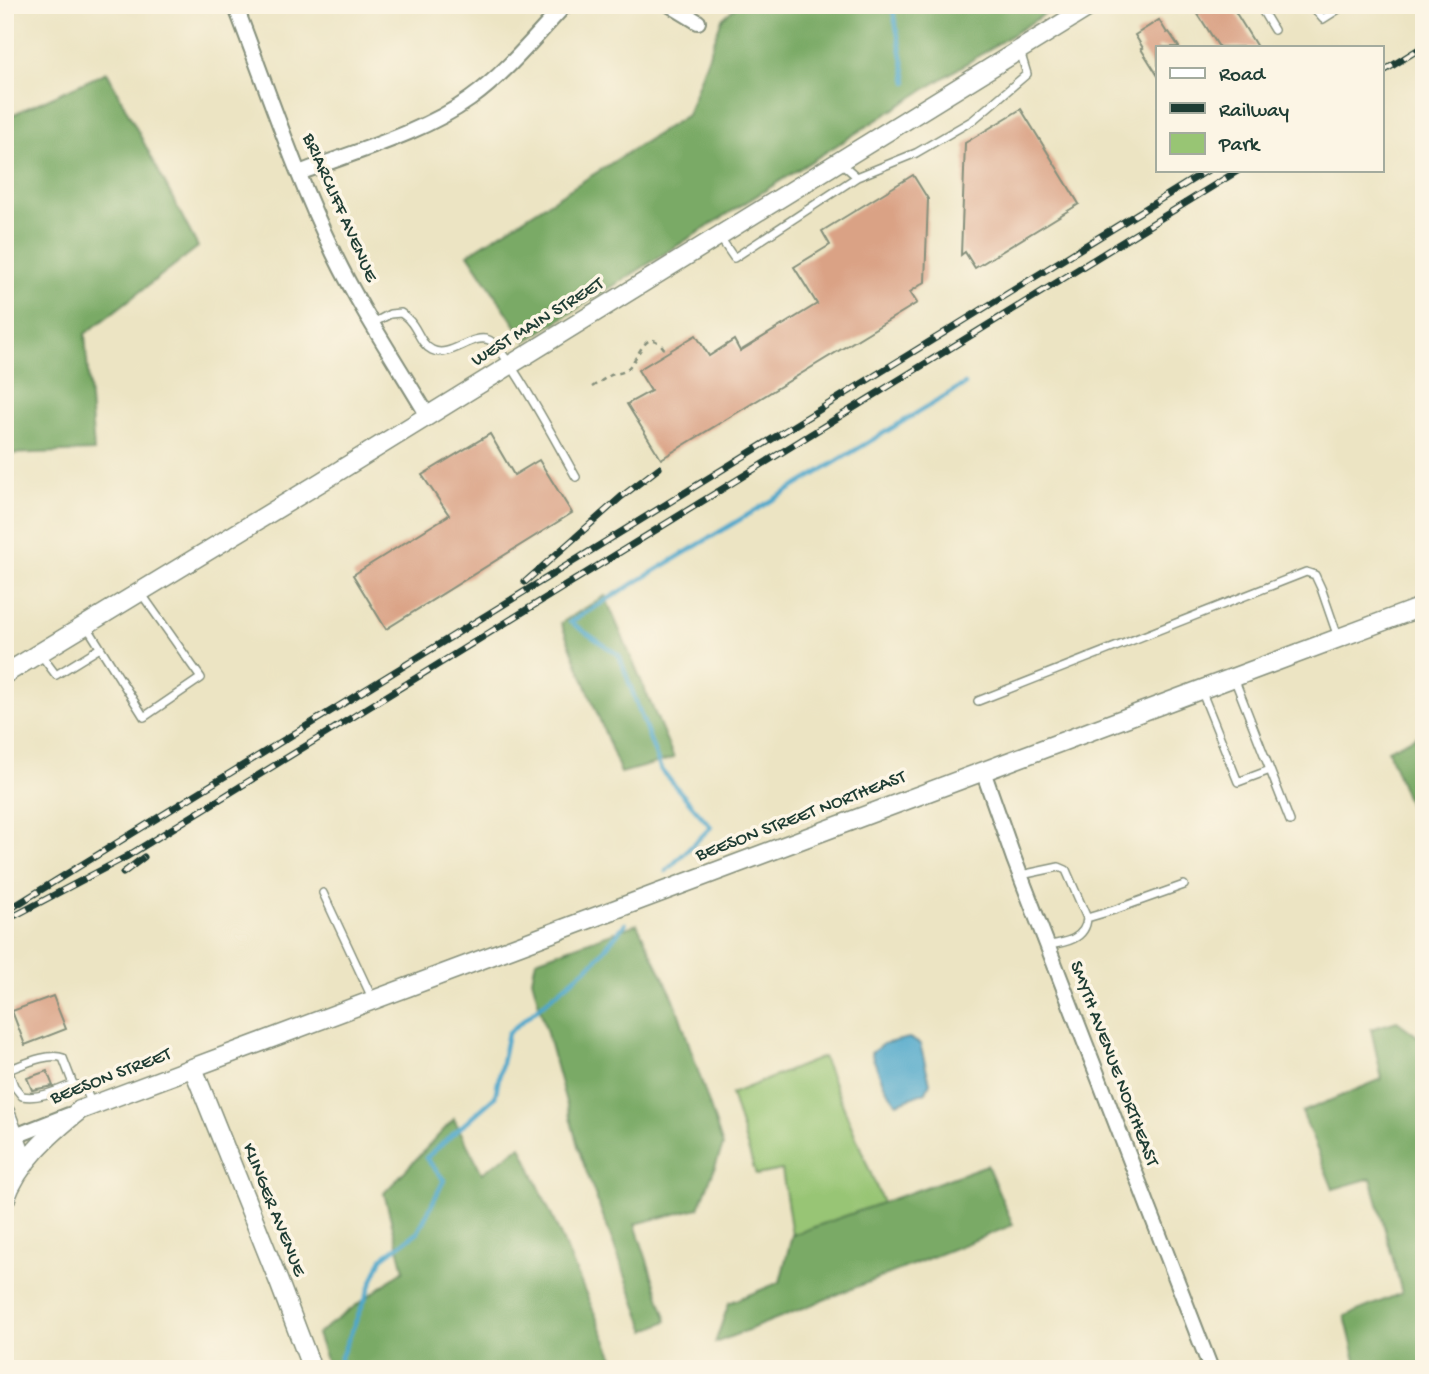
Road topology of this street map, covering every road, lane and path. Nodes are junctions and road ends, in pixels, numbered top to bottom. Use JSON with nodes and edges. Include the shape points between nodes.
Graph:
{"nodes":[{"id":1,"x":235,"y":5,"type":"edge"},
{"id":2,"x":565,"y":5,"type":"edge"},
{"id":3,"x":670,"y":5,"type":"edge"},
{"id":4,"x":1092,"y":5,"type":"edge"},
{"id":5,"x":1259,"y":5,"type":"edge"},
{"id":6,"x":1311,"y":5,"type":"edge"},
{"id":7,"x":1345,"y":5,"type":"edge"},
{"id":8,"x":698,"y":22,"type":"dead end"},
{"id":9,"x":1274,"y":30,"type":"dead end"},
{"id":10,"x":1019,"y":50,"type":"junction"},
{"id":11,"x":840,"y":162,"type":"junction"},
{"id":12,"x":299,"y":173,"type":"junction"},
{"id":13,"x":857,"y":177,"type":"junction"},
{"id":14,"x":719,"y":236,"type":"junction"},
{"id":15,"x":373,"y":323,"type":"junction"},
{"id":16,"x":667,"y":353,"type":"dead end"},
{"id":17,"x":511,"y":365,"type":"junction"},
{"id":18,"x":592,"y":387,"type":"dead end"},
{"id":19,"x":428,"y":416,"type":"junction"},
{"id":20,"x":576,"y":477,"type":"dead end"},
{"id":21,"x":141,"y":592,"type":"junction"},
{"id":22,"x":1424,"y":606,"type":"edge"},
{"id":23,"x":86,"y":625,"type":"junction"},
{"id":24,"x":1338,"y":638,"type":"junction"},
{"id":25,"x":100,"y":648,"type":"junction"},
{"id":26,"x":40,"y":653,"type":"junction"},
{"id":27,"x":5,"y":674,"type":"edge"},
{"id":28,"x":1233,"y":677,"type":"junction"},
{"id":29,"x":1201,"y":689,"type":"junction"},
{"id":30,"x":978,"y":701,"type":"dead end"},
{"id":31,"x":1270,"y":770,"type":"junction"},
{"id":32,"x":983,"y":771,"type":"junction"},
{"id":33,"x":1290,"y":821,"type":"dead end"},
{"id":34,"x":1021,"y":875,"type":"junction"},
{"id":35,"x":1184,"y":885,"type":"dead end"},
{"id":36,"x":323,"y":893,"type":"dead end"},
{"id":37,"x":1087,"y":918,"type":"junction"},
{"id":38,"x":1048,"y":945,"type":"junction"},
{"id":39,"x":373,"y":1000,"type":"junction"},
{"id":40,"x":193,"y":1068,"type":"junction"},
{"id":41,"x":7,"y":1071,"type":"edge"},
{"id":42,"x":73,"y":1084,"type":"junction"},
{"id":43,"x":86,"y":1108,"type":"junction"},
{"id":44,"x":5,"y":1112,"type":"edge"},
{"id":45,"x":10,"y":1138,"type":"edge"},
{"id":46,"x":25,"y":1164,"type":"junction"},
{"id":47,"x":5,"y":1200,"type":"edge"},
{"id":48,"x":312,"y":1369,"type":"edge"},
{"id":49,"x":1211,"y":1369,"type":"edge"}],
"edges":[{"from":1,"to":12,"type":"street","name":"BRIARCLIFF AVENUE"},
{"from":2,"to":12,"type":"street","via":[[513,60],[458,106],[429,123]]},
{"from":3,"to":8,"type":"street"},
{"from":4,"to":10,"type":"street","name":"WEST MAIN STREET"},
{"from":5,"to":9,"type":"lane"},
{"from":6,"to":7,"type":"lane","via":[[1323,19]]},
{"from":10,"to":11,"type":"street","name":"WEST MAIN STREET"},
{"from":10,"to":13,"type":"lane","via":[[1027,74],[973,120],[916,153]]},
{"from":11,"to":13,"type":"lane"},
{"from":11,"to":14,"type":"street","name":"WEST MAIN STREET"},
{"from":12,"to":15,"type":"street","name":"BRIARCLIFF AVENUE","via":[[334,254]]},
{"from":13,"to":14,"type":"lane","via":[[734,258]]},
{"from":14,"to":17,"type":"street","name":"WEST MAIN STREET"},
{"from":15,"to":17,"type":"lane","via":[[401,313],[435,352],[488,339]]},
{"from":15,"to":19,"type":"street","name":"BRIARCLIFF AVENUE"},
{"from":16,"to":18,"type":"path","via":[[657,342],[647,341],[625,370]]},
{"from":17,"to":19,"type":"street","name":"WEST MAIN STREET"},
{"from":17,"to":20,"type":"lane"},
{"from":19,"to":21,"type":"street","name":"WEST MAIN STREET"},
{"from":21,"to":23,"type":"street","name":"WEST MAIN STREET"},
{"from":21,"to":25,"type":"lane","via":[[201,678],[144,717]]},
{"from":22,"to":24,"type":"street","name":"BEESON STREET NORTHEAST"},
{"from":23,"to":25,"type":"lane"},
{"from":23,"to":26,"type":"street","name":"WEST MAIN STREET"},
{"from":24,"to":28,"type":"street","name":"BEESON STREET NORTHEAST"},
{"from":24,"to":30,"type":"lane","via":[[1315,575],[1306,572]]},
{"from":25,"to":26,"type":"lane","via":[[57,675]]},
{"from":26,"to":27,"type":"street","name":"WEST MAIN STREET"},
{"from":28,"to":29,"type":"street","name":"BEESON STREET NORTHEAST"},
{"from":28,"to":31,"type":"lane"},
{"from":29,"to":31,"type":"lane","via":[[1238,782]]},
{"from":29,"to":32,"type":"street","name":"BEESON STREET NORTHEAST"},
{"from":31,"to":33,"type":"lane"},
{"from":32,"to":34,"type":"street","name":"SMYTH AVENUE NORTHEAST"},
{"from":32,"to":39,"type":"street","name":"BEESON STREET NORTHEAST"},
{"from":34,"to":37,"type":"lane","via":[[1059,867],[1066,870]]},
{"from":34,"to":38,"type":"street","name":"SMYTH AVENUE NORTHEAST"},
{"from":35,"to":37,"type":"lane"},
{"from":36,"to":39,"type":"lane"},
{"from":37,"to":38,"type":"lane","via":[[1084,932]]},
{"from":38,"to":49,"type":"street","name":"SMYTH AVENUE NORTHEAST"},
{"from":39,"to":40,"type":"street","name":"BEESON STREET NORTHEAST"},
{"from":40,"to":43,"type":"street","name":"BEESON STREET"},
{"from":40,"to":48,"type":"street","name":"KLINGER AVENUE"},
{"from":41,"to":42,"type":"lane","via":[[22,1096]]},
{"from":41,"to":42,"type":"lane","via":[[58,1056]]},
{"from":42,"to":43,"type":"lane","via":[[85,1090]]},
{"from":43,"to":45,"type":"street","name":"BEESON STREET"},
{"from":43,"to":46,"type":"street","via":[[47,1138]]},
{"from":44,"to":45,"type":"street"},
{"from":45,"to":46,"type":"street"},
{"from":46,"to":47,"type":"street"}]}
